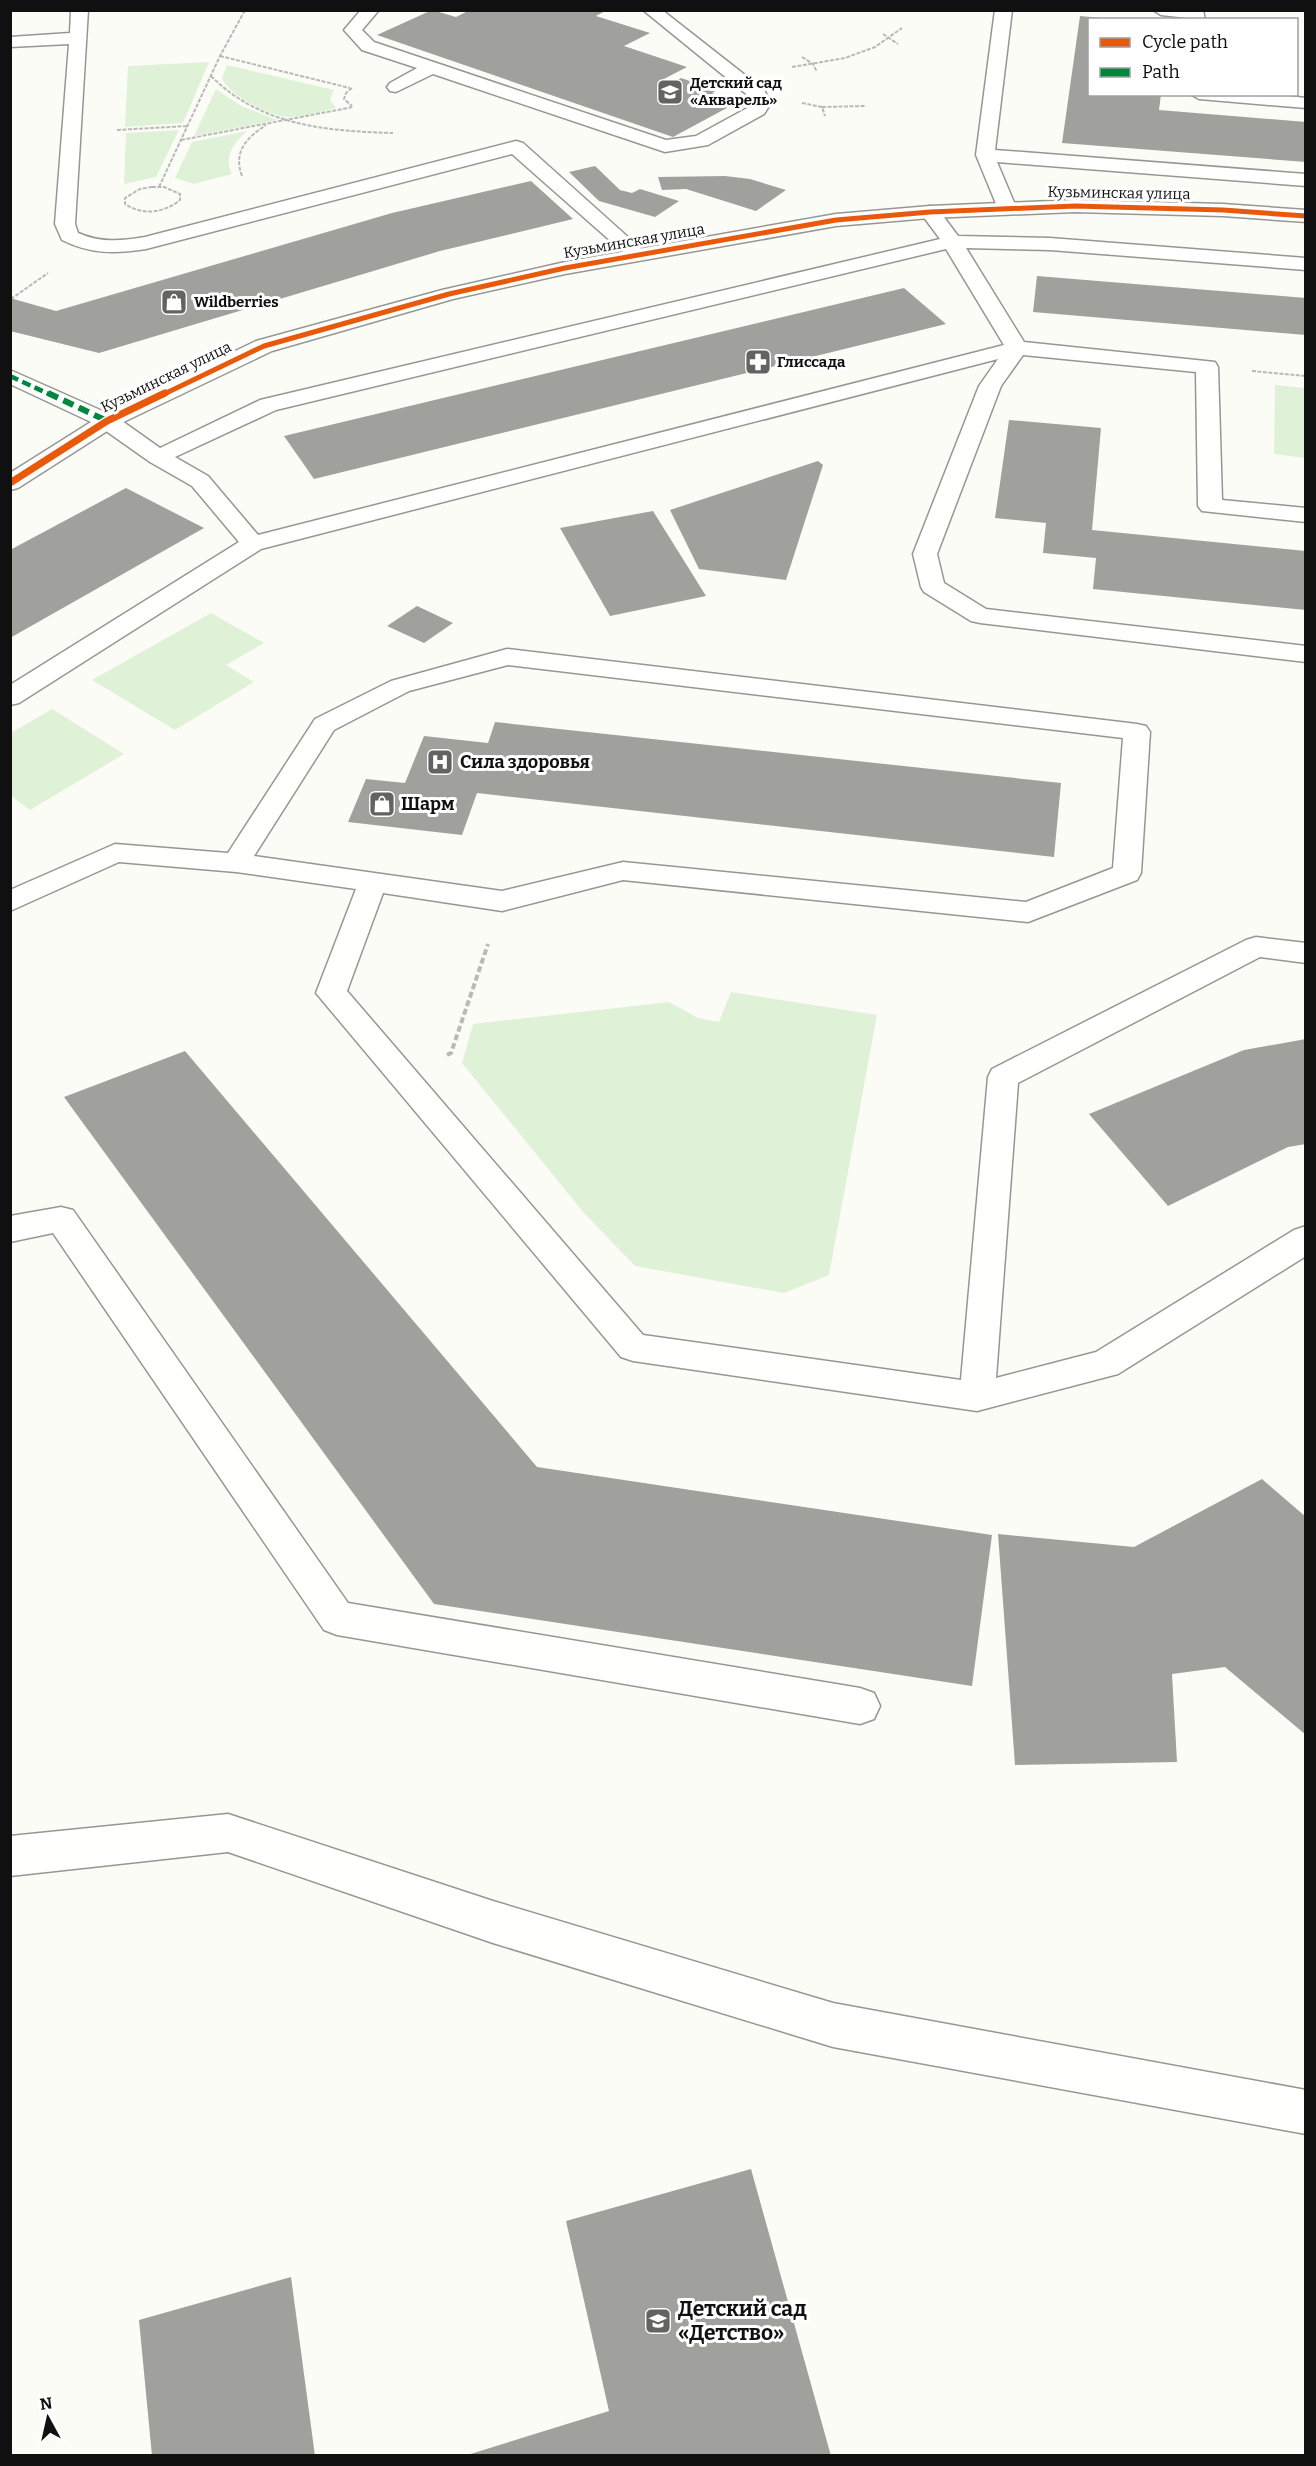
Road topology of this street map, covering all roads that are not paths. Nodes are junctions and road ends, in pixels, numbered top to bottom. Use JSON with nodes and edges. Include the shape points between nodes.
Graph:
{"nodes":[{"id":1,"x":80,"y":10,"type":"edge"},
{"id":2,"x":370,"y":10,"type":"edge"},
{"id":3,"x":651,"y":10,"type":"edge"},
{"id":4,"x":1004,"y":10,"type":"edge"},
{"id":5,"x":1161,"y":10,"type":"edge"},
{"id":6,"x":1196,"y":18,"type":"edge"},
{"id":7,"x":78,"y":38,"type":"junction"},
{"id":8,"x":10,"y":42,"type":"edge"},
{"id":9,"x":431,"y":68,"type":"junction"},
{"id":10,"x":396,"y":87,"type":"dead end"},
{"id":11,"x":1223,"y":96,"type":"edge"},
{"id":12,"x":1305,"y":103,"type":"edge"},
{"id":13,"x":561,"y":111,"type":"junction"},
{"id":14,"x":546,"y":123,"type":"dead end"},
{"id":15,"x":986,"y":155,"type":"junction"},
{"id":16,"x":1305,"y":180,"type":"edge"},
{"id":17,"x":1006,"y":207,"type":"junction"},
{"id":18,"x":930,"y":212,"type":"junction"},
{"id":19,"x":1305,"y":216,"type":"edge"},
{"id":20,"x":952,"y":242,"type":"junction"},
{"id":21,"x":638,"y":255,"type":"junction"},
{"id":22,"x":1305,"y":264,"type":"edge"},
{"id":23,"x":1017,"y":348,"type":"junction"},
{"id":24,"x":10,"y":376,"type":"edge"},
{"id":25,"x":107,"y":421,"type":"junction"},
{"id":26,"x":158,"y":457,"type":"junction"},
{"id":27,"x":10,"y":483,"type":"edge"},
{"id":28,"x":1305,"y":515,"type":"edge"},
{"id":29,"x":253,"y":544,"type":"junction"},
{"id":30,"x":1305,"y":654,"type":"edge"},
{"id":31,"x":10,"y":697,"type":"edge"},
{"id":32,"x":236,"y":863,"type":"junction"},
{"id":33,"x":373,"y":882,"type":"junction"},
{"id":34,"x":10,"y":902,"type":"edge"},
{"id":35,"x":1305,"y":953,"type":"edge"},
{"id":36,"x":10,"y":1229,"type":"edge"},
{"id":37,"x":1305,"y":1239,"type":"edge"},
{"id":38,"x":977,"y":1397,"type":"junction"},
{"id":39,"x":860,"y":1706,"type":"dead end"},
{"id":40,"x":10,"y":1856,"type":"edge"},
{"id":41,"x":1305,"y":2112,"type":"edge"}],
"edges":[{"from":1,"to":7,"type":"street"},
{"from":2,"to":9,"type":"street","via":[[353,30],[362,41]]},
{"from":3,"to":13,"type":"street","via":[[758,94],[762,102],[758,110],[701,141],[665,146]]},
{"from":4,"to":15,"type":"street"},
{"from":5,"to":6,"type":"street","via":[[1196,13]]},
{"from":7,"to":8,"type":"street"},
{"from":7,"to":21,"type":"street","via":[[65,224],[69,236],[88,245],[147,243],[523,142]]},
{"from":9,"to":10,"type":"street"},
{"from":9,"to":13,"type":"street"},
{"from":11,"to":12,"type":"street"},
{"from":13,"to":14,"type":"street"},
{"from":15,"to":16,"type":"street"},
{"from":15,"to":17,"type":"street"},
{"from":17,"to":18,"type":"street","name":"Кузьминская улица"},
{"from":17,"to":19,"type":"street","name":"Кузьминская улица","via":[[1223,210]]},
{"from":18,"to":20,"type":"street"},
{"from":18,"to":21,"type":"street","name":"Кузьминская улица","via":[[836,220]]},
{"from":20,"to":22,"type":"street","via":[[1050,244]]},
{"from":20,"to":23,"type":"street"},
{"from":20,"to":26,"type":"street","via":[[268,405]]},
{"from":21,"to":25,"type":"street","name":"Кузьминская улица","via":[[449,294],[264,346]]},
{"from":23,"to":28,"type":"street","via":[[1207,367],[1210,506]]},
{"from":23,"to":29,"type":"street"},
{"from":23,"to":30,"type":"street","via":[[990,386],[925,554],[933,587],[980,616]]},
{"from":24,"to":25,"type":"street"},
{"from":25,"to":26,"type":"street"},
{"from":25,"to":27,"type":"street","name":"Кузьминская улица"},
{"from":26,"to":29,"type":"street","via":[[200,481]]},
{"from":29,"to":31,"type":"street"},
{"from":32,"to":33,"type":"street"},
{"from":32,"to":33,"type":"street","via":[[324,725],[400,686],[507,657],[1137,732],[1126,873],[1028,912],[623,871],[502,901]]},
{"from":32,"to":34,"type":"street","via":[[115,853]]},
{"from":33,"to":38,"type":"street","via":[[332,993],[633,1347]]},
{"from":35,"to":38,"type":"street","via":[[1256,947],[1003,1077]]},
{"from":36,"to":39,"type":"street","via":[[61,1219],[337,1618]]},
{"from":37,"to":38,"type":"street","via":[[1106,1364]]},
{"from":40,"to":41,"type":"street","via":[[228,1833],[493,1922],[833,2025]]}]}
